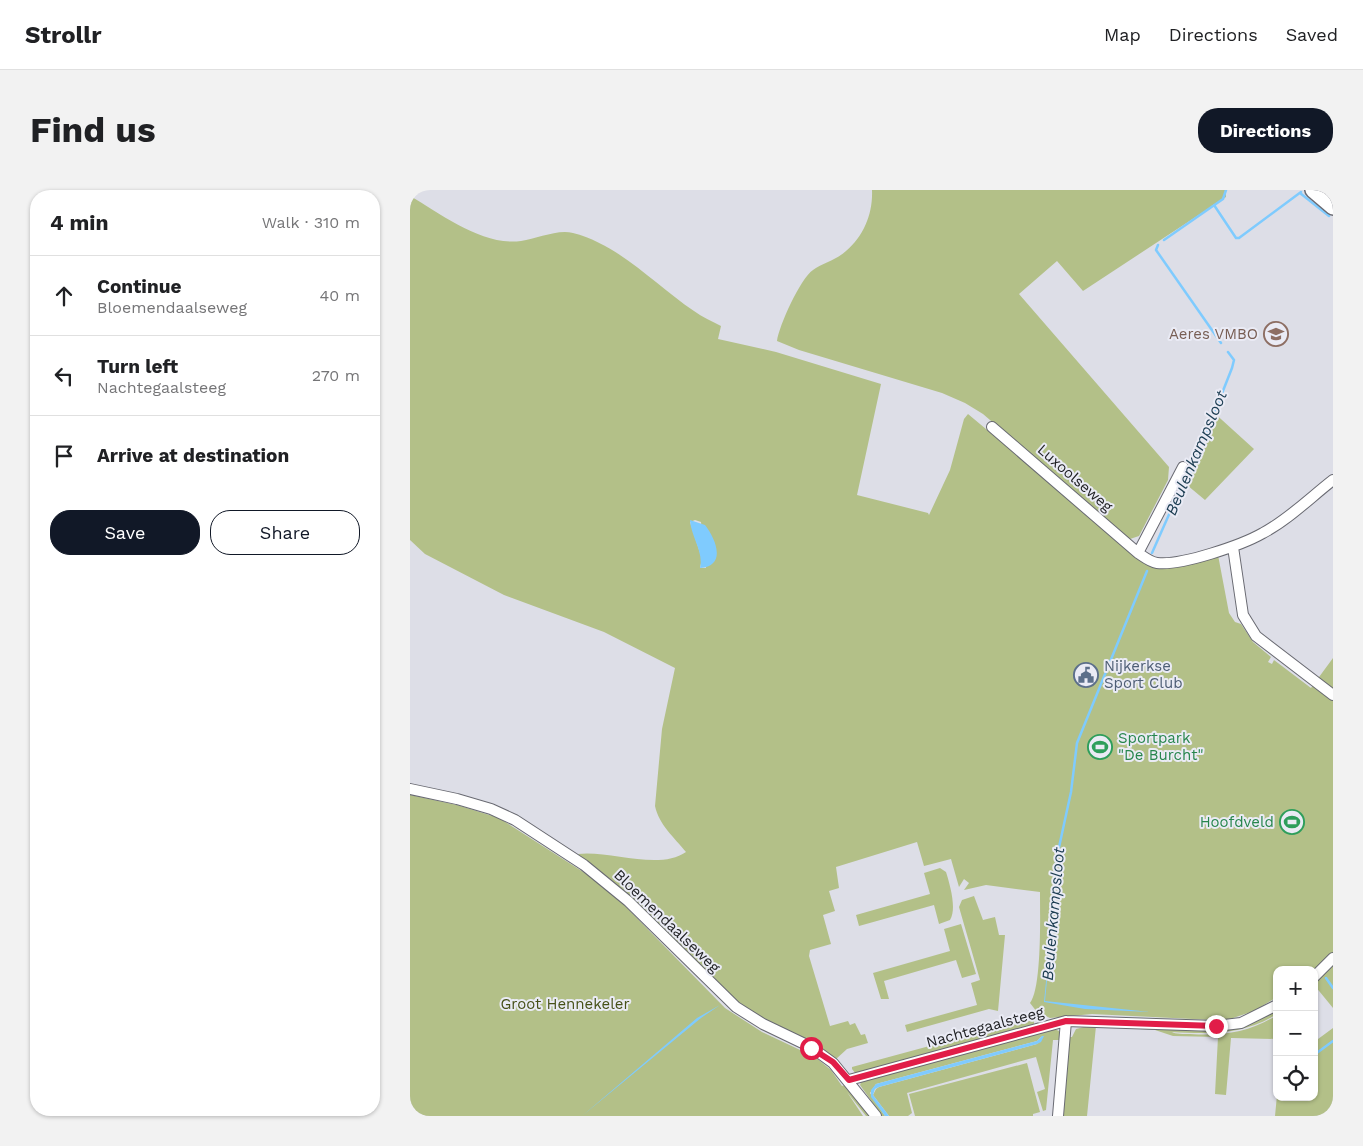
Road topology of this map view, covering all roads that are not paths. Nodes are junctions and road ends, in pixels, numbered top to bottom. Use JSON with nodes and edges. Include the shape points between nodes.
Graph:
{"nodes":[{"id":1,"x":1313,"y":190,"type":"edge"},
{"id":2,"x":1333,"y":207,"type":"edge"},
{"id":3,"x":992,"y":427,"type":"dead end"},
{"id":4,"x":1183,"y":467,"type":"dead end"},
{"id":5,"x":1333,"y":480,"type":"edge"},
{"id":6,"x":1233,"y":547,"type":"junction"},
{"id":7,"x":1138,"y":552,"type":"junction"},
{"id":8,"x":1333,"y":695,"type":"edge"},
{"id":9,"x":410,"y":789,"type":"edge"},
{"id":10,"x":1333,"y":958,"type":"edge"},
{"id":11,"x":1318,"y":973,"type":"edge"},
{"id":12,"x":1273,"y":1007,"type":"edge"},
{"id":13,"x":1066,"y":1021,"type":"junction"},
{"id":14,"x":849,"y":1080,"type":"junction"},
{"id":15,"x":876,"y":1116,"type":"edge"},
{"id":16,"x":1058,"y":1116,"type":"edge"}],
"edges":[{"from":1,"to":2,"type":"street"},
{"from":3,"to":7,"type":"street","name":"Luxoolseweg"},
{"from":4,"to":7,"type":"street"},
{"from":5,"to":6,"type":"street","name":"Luxoolseweg","via":[[1264,533]]},
{"from":6,"to":7,"type":"street","name":"Luxoolseweg","via":[[1160,564],[1145,559]]},
{"from":6,"to":8,"type":"street","via":[[1244,614],[1256,636]]},
{"from":9,"to":14,"type":"street","name":"Bloemendaalseweg","via":[[457,798],[499,812],[584,865],[628,901],[736,1007],[823,1055]]},
{"from":10,"to":11,"type":"street"},
{"from":12,"to":13,"type":"street","name":"Nachtegaalsteeg","via":[[1241,1023],[1216,1026]]},
{"from":13,"to":14,"type":"street","name":"Nachtegaalsteeg"},
{"from":13,"to":16,"type":"street"},
{"from":14,"to":15,"type":"street","name":"Bloemendaalseweg"}]}
